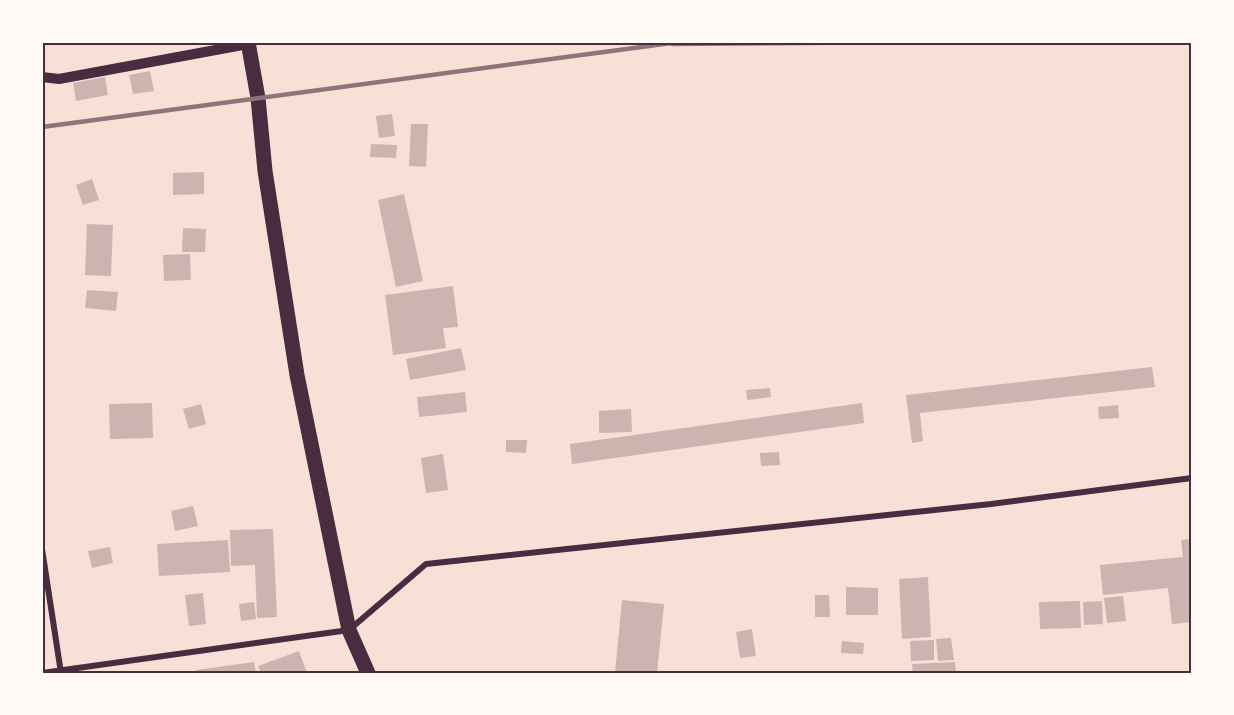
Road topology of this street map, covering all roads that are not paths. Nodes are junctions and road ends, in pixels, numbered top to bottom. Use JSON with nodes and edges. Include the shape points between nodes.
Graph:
{"nodes":[{"id":1,"x":248,"y":43,"type":"edge"},
{"id":2,"x":42,"y":77,"type":"edge"},
{"id":3,"x":1192,"y":478,"type":"edge"},
{"id":4,"x":42,"y":549,"type":"edge"},
{"id":5,"x":349,"y":630,"type":"junction"},
{"id":6,"x":60,"y":672,"type":"edge"},
{"id":7,"x":42,"y":673,"type":"edge"},
{"id":8,"x":368,"y":673,"type":"edge"}],
"edges":[{"from":1,"to":2,"type":"street","via":[[59,79]]},
{"from":1,"to":5,"type":"main road","via":[[297,375]]},
{"from":3,"to":5,"type":"street","via":[[991,504],[426,564]]},
{"from":4,"to":6,"type":"street"},
{"from":5,"to":6,"type":"street"},
{"from":5,"to":8,"type":"main road"},
{"from":6,"to":7,"type":"street"}]}
